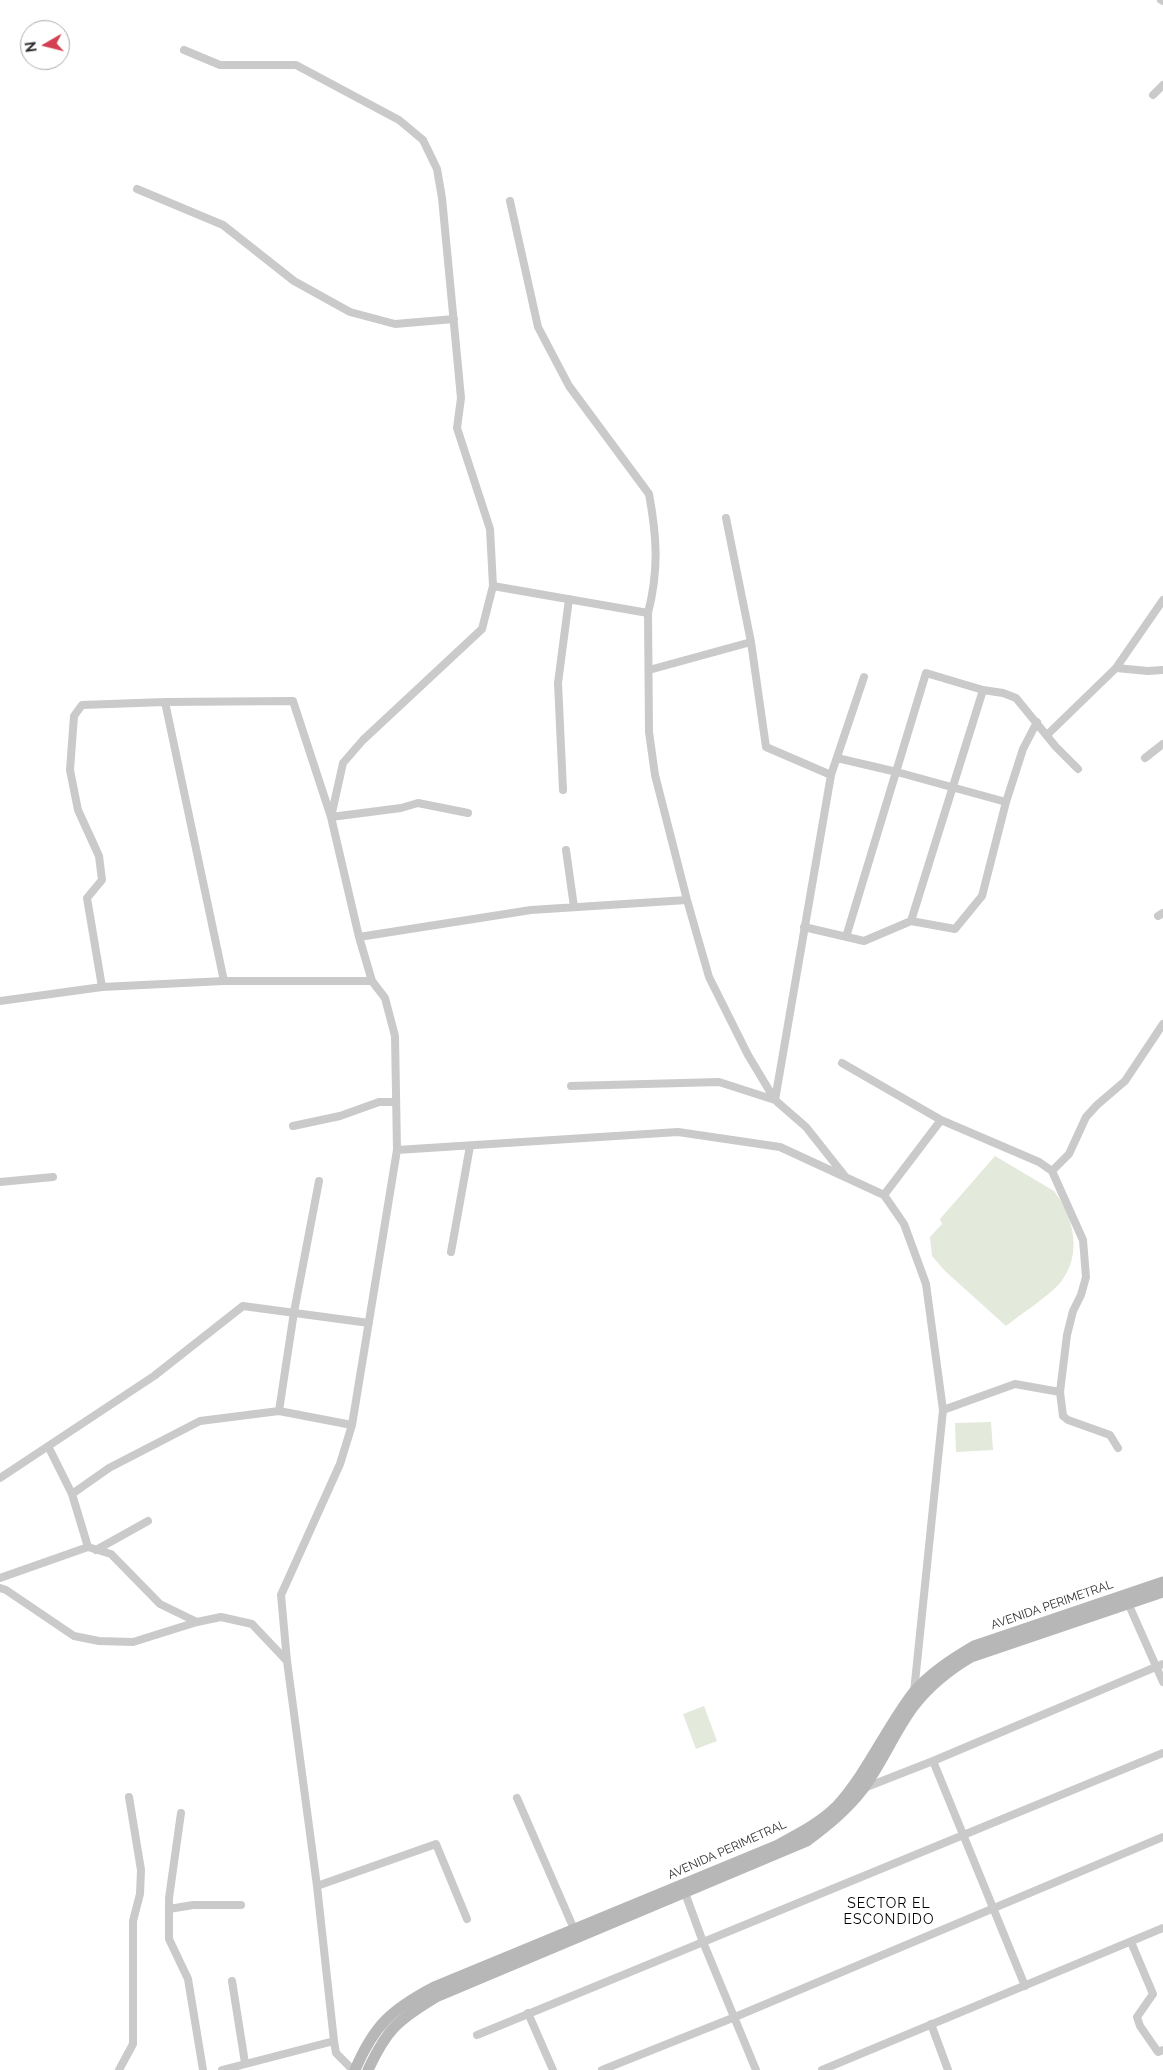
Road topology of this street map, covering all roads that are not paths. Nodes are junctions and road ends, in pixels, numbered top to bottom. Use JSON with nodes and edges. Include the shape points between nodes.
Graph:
{"nodes":[{"id":1,"x":184,"y":50,"type":"dead end"},
{"id":2,"x":1163,"y":85,"type":"edge"},
{"id":3,"x":1153,"y":95,"type":"dead end"},
{"id":4,"x":137,"y":189,"type":"dead end"},
{"id":5,"x":510,"y":201,"type":"dead end"},
{"id":6,"x":454,"y":318,"type":"junction"},
{"id":7,"x":726,"y":518,"type":"dead end"},
{"id":8,"x":493,"y":586,"type":"junction"},
{"id":9,"x":570,"y":599,"type":"junction"},
{"id":10,"x":1163,"y":600,"type":"edge"},
{"id":11,"x":648,"y":613,"type":"junction"},
{"id":12,"x":751,"y":642,"type":"junction"},
{"id":13,"x":1116,"y":668,"type":"junction"},
{"id":14,"x":649,"y":670,"type":"junction"},
{"id":15,"x":1163,"y":670,"type":"edge"},
{"id":16,"x":864,"y":677,"type":"dead end"},
{"id":17,"x":983,"y":690,"type":"junction"},
{"id":18,"x":165,"y":702,"type":"junction"},
{"id":19,"x":1037,"y":722,"type":"junction"},
{"id":20,"x":1047,"y":735,"type":"junction"},
{"id":21,"x":1163,"y":744,"type":"edge"},
{"id":22,"x":837,"y":758,"type":"junction"},
{"id":23,"x":1145,"y":758,"type":"dead end"},
{"id":24,"x":1078,"y":768,"type":"dead end"},
{"id":25,"x":897,"y":772,"type":"junction"},
{"id":26,"x":831,"y":775,"type":"junction"},
{"id":27,"x":953,"y":787,"type":"junction"},
{"id":28,"x":564,"y":790,"type":"dead end"},
{"id":29,"x":1006,"y":802,"type":"junction"},
{"id":30,"x":468,"y":813,"type":"dead end"},
{"id":31,"x":331,"y":816,"type":"junction"},
{"id":32,"x":566,"y":850,"type":"dead end"},
{"id":33,"x":687,"y":900,"type":"junction"},
{"id":34,"x":574,"y":908,"type":"junction"},
{"id":35,"x":911,"y":921,"type":"junction"},
{"id":36,"x":804,"y":927,"type":"junction"},
{"id":37,"x":359,"y":937,"type":"junction"},
{"id":38,"x":846,"y":937,"type":"junction"},
{"id":39,"x":224,"y":981,"type":"junction"},
{"id":40,"x":372,"y":981,"type":"junction"},
{"id":41,"x":102,"y":987,"type":"junction"},
{"id":42,"x":0,"y":1000,"type":"edge"},
{"id":43,"x":1163,"y":1024,"type":"edge"},
{"id":44,"x":842,"y":1064,"type":"dead end"},
{"id":45,"x":571,"y":1086,"type":"dead end"},
{"id":46,"x":775,"y":1100,"type":"junction"},
{"id":47,"x":396,"y":1102,"type":"junction"},
{"id":48,"x":941,"y":1120,"type":"junction"},
{"id":49,"x":293,"y":1126,"type":"dead end"},
{"id":50,"x":470,"y":1146,"type":"junction"},
{"id":51,"x":397,"y":1150,"type":"junction"},
{"id":52,"x":1052,"y":1171,"type":"junction"},
{"id":53,"x":846,"y":1176,"type":"junction"},
{"id":54,"x":53,"y":1177,"type":"dead end"},
{"id":55,"x":319,"y":1181,"type":"dead end"},
{"id":56,"x":0,"y":1182,"type":"edge"},
{"id":57,"x":884,"y":1195,"type":"junction"},
{"id":58,"x":451,"y":1252,"type":"dead end"},
{"id":59,"x":294,"y":1312,"type":"junction"},
{"id":60,"x":369,"y":1323,"type":"junction"},
{"id":61,"x":1060,"y":1392,"type":"junction"},
{"id":62,"x":279,"y":1410,"type":"junction"},
{"id":63,"x":943,"y":1410,"type":"junction"},
{"id":64,"x":352,"y":1425,"type":"junction"},
{"id":65,"x":48,"y":1446,"type":"junction"},
{"id":66,"x":1118,"y":1448,"type":"dead end"},
{"id":67,"x":0,"y":1478,"type":"edge"},
{"id":68,"x":72,"y":1494,"type":"junction"},
{"id":69,"x":148,"y":1521,"type":"dead end"},
{"id":70,"x":88,"y":1547,"type":"junction"},
{"id":71,"x":96,"y":1550,"type":"junction"},
{"id":72,"x":0,"y":1578,"type":"edge"},
{"id":73,"x":1163,"y":1582,"type":"edge"},
{"id":74,"x":0,"y":1588,"type":"edge"},
{"id":75,"x":1163,"y":1592,"type":"edge"},
{"id":76,"x":1128,"y":1603,"type":"junction"},
{"id":77,"x":197,"y":1622,"type":"junction"},
{"id":78,"x":287,"y":1661,"type":"junction"},
{"id":79,"x":1160,"y":1665,"type":"edge"},
{"id":80,"x":1163,"y":1682,"type":"edge"},
{"id":81,"x":914,"y":1692,"type":"junction"},
{"id":82,"x":1163,"y":1753,"type":"edge"},
{"id":83,"x":933,"y":1761,"type":"junction"},
{"id":84,"x":863,"y":1788,"type":"junction"},
{"id":85,"x":129,"y":1796,"type":"dead end"},
{"id":86,"x":517,"y":1798,"type":"dead end"},
{"id":87,"x":181,"y":1813,"type":"dead end"},
{"id":88,"x":962,"y":1834,"type":"junction"},
{"id":89,"x":1163,"y":1837,"type":"edge"},
{"id":90,"x":317,"y":1886,"type":"junction"},
{"id":91,"x":685,"y":1893,"type":"junction"},
{"id":92,"x":241,"y":1905,"type":"dead end"},
{"id":93,"x":169,"y":1909,"type":"junction"},
{"id":94,"x":992,"y":1910,"type":"junction"},
{"id":95,"x":467,"y":1918,"type":"dead end"},
{"id":96,"x":1163,"y":1928,"type":"edge"},
{"id":97,"x":574,"y":1929,"type":"junction"},
{"id":98,"x":703,"y":1942,"type":"junction"},
{"id":99,"x":1131,"y":1942,"type":"junction"},
{"id":100,"x":232,"y":1981,"type":"dead end"},
{"id":101,"x":1025,"y":1986,"type":"junction"},
{"id":102,"x":528,"y":2013,"type":"junction"},
{"id":103,"x":734,"y":2017,"type":"junction"},
{"id":104,"x":931,"y":2024,"type":"junction"},
{"id":105,"x":477,"y":2035,"type":"dead end"},
{"id":106,"x":334,"y":2042,"type":"junction"},
{"id":107,"x":1161,"y":2053,"type":"edge"},
{"id":108,"x":245,"y":2063,"type":"junction"},
{"id":109,"x":119,"y":2070,"type":"edge"},
{"id":110,"x":203,"y":2070,"type":"edge"},
{"id":111,"x":222,"y":2070,"type":"edge"},
{"id":112,"x":354,"y":2070,"type":"edge"},
{"id":113,"x":368,"y":2070,"type":"edge"},
{"id":114,"x":553,"y":2070,"type":"edge"},
{"id":115,"x":602,"y":2070,"type":"edge"},
{"id":116,"x":756,"y":2070,"type":"edge"},
{"id":117,"x":822,"y":2070,"type":"edge"},
{"id":118,"x":948,"y":2070,"type":"edge"}],
"edges":[{"from":1,"to":6,"type":"street","via":[[220,65],[296,65],[399,120],[423,140],[437,169]]},
{"from":2,"to":3,"type":"street"},
{"from":4,"to":6,"type":"street","via":[[223,224],[294,281],[350,312],[395,324]]},
{"from":5,"to":11,"type":"street","via":[[538,327],[569,386],[649,494],[657,564]]},
{"from":6,"to":8,"type":"street","via":[[460,398],[457,428],[490,529]]},
{"from":7,"to":12,"type":"street"},
{"from":8,"to":9,"type":"street"},
{"from":8,"to":31,"type":"street","via":[[482,629],[363,740],[343,763]]},
{"from":9,"to":11,"type":"street"},
{"from":9,"to":28,"type":"street","via":[[558,683]]},
{"from":10,"to":13,"type":"street"},
{"from":11,"to":14,"type":"street"},
{"from":12,"to":14,"type":"street"},
{"from":12,"to":26,"type":"street","via":[[766,747]]},
{"from":13,"to":15,"type":"street"},
{"from":13,"to":20,"type":"street"},
{"from":14,"to":33,"type":"street","via":[[649,732],[656,775]]},
{"from":16,"to":22,"type":"street"},
{"from":17,"to":19,"type":"street","via":[[1016,698]]},
{"from":17,"to":25,"type":"street","via":[[926,673]]},
{"from":17,"to":27,"type":"street"},
{"from":18,"to":31,"type":"street","via":[[293,701]]},
{"from":18,"to":39,"type":"street"},
{"from":18,"to":41,"type":"street","via":[[82,705],[74,716],[70,770],[78,810],[99,856],[102,880],[87,898]]},
{"from":19,"to":20,"type":"street"},
{"from":19,"to":29,"type":"street","via":[[1023,749]]},
{"from":20,"to":24,"type":"street"},
{"from":21,"to":23,"type":"street"},
{"from":22,"to":25,"type":"street"},
{"from":22,"to":26,"type":"street"},
{"from":25,"to":27,"type":"street"},
{"from":25,"to":38,"type":"street"},
{"from":26,"to":36,"type":"street"},
{"from":27,"to":29,"type":"street"},
{"from":27,"to":35,"type":"street"},
{"from":29,"to":35,"type":"street","via":[[982,896],[955,929]]},
{"from":30,"to":31,"type":"street","via":[[418,803]]},
{"from":31,"to":37,"type":"street"},
{"from":32,"to":34,"type":"street"},
{"from":33,"to":34,"type":"street"},
{"from":33,"to":46,"type":"street","via":[[709,978]]},
{"from":34,"to":37,"type":"street","via":[[531,910]]},
{"from":35,"to":38,"type":"street","via":[[864,941]]},
{"from":36,"to":38,"type":"street"},
{"from":36,"to":46,"type":"street"},
{"from":37,"to":40,"type":"street"},
{"from":39,"to":40,"type":"street"},
{"from":39,"to":41,"type":"street"},
{"from":40,"to":47,"type":"street","via":[[385,998],[395,1036]]},
{"from":41,"to":42,"type":"street"},
{"from":43,"to":52,"type":"street","via":[[1125,1081],[1086,1117],[1069,1154]]},
{"from":44,"to":48,"type":"street"},
{"from":45,"to":46,"type":"street","via":[[719,1082]]},
{"from":46,"to":53,"type":"street","via":[[806,1127]]},
{"from":47,"to":49,"type":"street","via":[[379,1102],[340,1116]]},
{"from":47,"to":51,"type":"street"},
{"from":48,"to":52,"type":"street","via":[[1039,1162]]},
{"from":48,"to":57,"type":"street"},
{"from":50,"to":51,"type":"street"},
{"from":50,"to":53,"type":"street","via":[[678,1132],[780,1147]]},
{"from":50,"to":58,"type":"street"},
{"from":51,"to":60,"type":"street"},
{"from":52,"to":61,"type":"street","via":[[1083,1240],[1086,1277],[1067,1335]]},
{"from":53,"to":57,"type":"street"},
{"from":54,"to":56,"type":"street"},
{"from":55,"to":59,"type":"street"},
{"from":57,"to":63,"type":"street","via":[[904,1224],[926,1284]]},
{"from":59,"to":60,"type":"street"},
{"from":59,"to":62,"type":"street"},
{"from":59,"to":65,"type":"street","via":[[244,1306],[154,1376]]},
{"from":60,"to":64,"type":"street"},
{"from":61,"to":63,"type":"street","via":[[1015,1384]]},
{"from":61,"to":66,"type":"street","via":[[1064,1416],[1068,1420],[1110,1435]]},
{"from":62,"to":64,"type":"street"},
{"from":62,"to":68,"type":"street","via":[[200,1421],[109,1468]]},
{"from":63,"to":81,"type":"street"},
{"from":64,"to":78,"type":"street","via":[[340,1464],[282,1595]]},
{"from":65,"to":67,"type":"street"},
{"from":65,"to":68,"type":"street"},
{"from":68,"to":70,"type":"street"},
{"from":69,"to":71,"type":"street"},
{"from":70,"to":71,"type":"street"},
{"from":70,"to":72,"type":"street"},
{"from":71,"to":77,"type":"street","via":[[111,1554],[160,1604]]},
{"from":73,"to":81,"type":"main road","name":"AVENIDA PERIMETRAL","via":[[974,1646],[946,1662]]},
{"from":74,"to":77,"type":"street","via":[[74,1636],[99,1641],[133,1642]]},
{"from":75,"to":76,"type":"main road","name":"AVENIDA PERIMETRAL"},
{"from":76,"to":79,"type":"street"},
{"from":76,"to":84,"type":"main road","name":"AVENIDA PERIMETRAL","via":[[971,1657],[950,1670],[913,1706]]},
{"from":77,"to":78,"type":"street","via":[[221,1617],[252,1624]]},
{"from":78,"to":90,"type":"street"},
{"from":79,"to":80,"type":"street"},
{"from":79,"to":83,"type":"street"},
{"from":81,"to":97,"type":"main road","name":"AVENIDA PERIMETRAL","via":[[851,1787],[836,1807],[815,1824],[778,1845]]},
{"from":82,"to":88,"type":"street"},
{"from":83,"to":84,"type":"street"},
{"from":83,"to":88,"type":"street"},
{"from":84,"to":91,"type":"main road","name":"AVENIDA PERIMETRAL","via":[[845,1810],[807,1841]]},
{"from":85,"to":109,"type":"street","via":[[141,1870],[140,1894],[133,1921],[133,2044]]},
{"from":86,"to":97,"type":"street"},
{"from":87,"to":93,"type":"street"},
{"from":88,"to":94,"type":"street"},
{"from":88,"to":98,"type":"street"},
{"from":89,"to":94,"type":"street"},
{"from":90,"to":95,"type":"street","via":[[436,1844]]},
{"from":90,"to":106,"type":"street"},
{"from":91,"to":98,"type":"street"},
{"from":91,"to":113,"type":"main road","name":"AVENIDA PERIMETRAL","via":[[436,1997],[395,2025],[380,2044]]},
{"from":92,"to":93,"type":"street","via":[[193,1905]]},
{"from":93,"to":110,"type":"street","via":[[169,1939],[188,1979]]},
{"from":94,"to":101,"type":"street"},
{"from":94,"to":103,"type":"street"},
{"from":96,"to":99,"type":"street"},
{"from":97,"to":112,"type":"main road","name":"AVENIDA PERIMETRAL","via":[[434,1987],[406,2002],[375,2031]]},
{"from":98,"to":102,"type":"street"},
{"from":98,"to":103,"type":"street"},
{"from":99,"to":101,"type":"street"},
{"from":99,"to":107,"type":"street","via":[[1153,1994],[1137,2017]]},
{"from":100,"to":108,"type":"street"},
{"from":101,"to":104,"type":"street"},
{"from":102,"to":105,"type":"street"},
{"from":102,"to":114,"type":"street"},
{"from":103,"to":115,"type":"street"},
{"from":103,"to":116,"type":"street"},
{"from":104,"to":117,"type":"street"},
{"from":104,"to":118,"type":"street"},
{"from":106,"to":108,"type":"street"},
{"from":106,"to":112,"type":"street","via":[[336,2053]]},
{"from":108,"to":111,"type":"street"}]}
